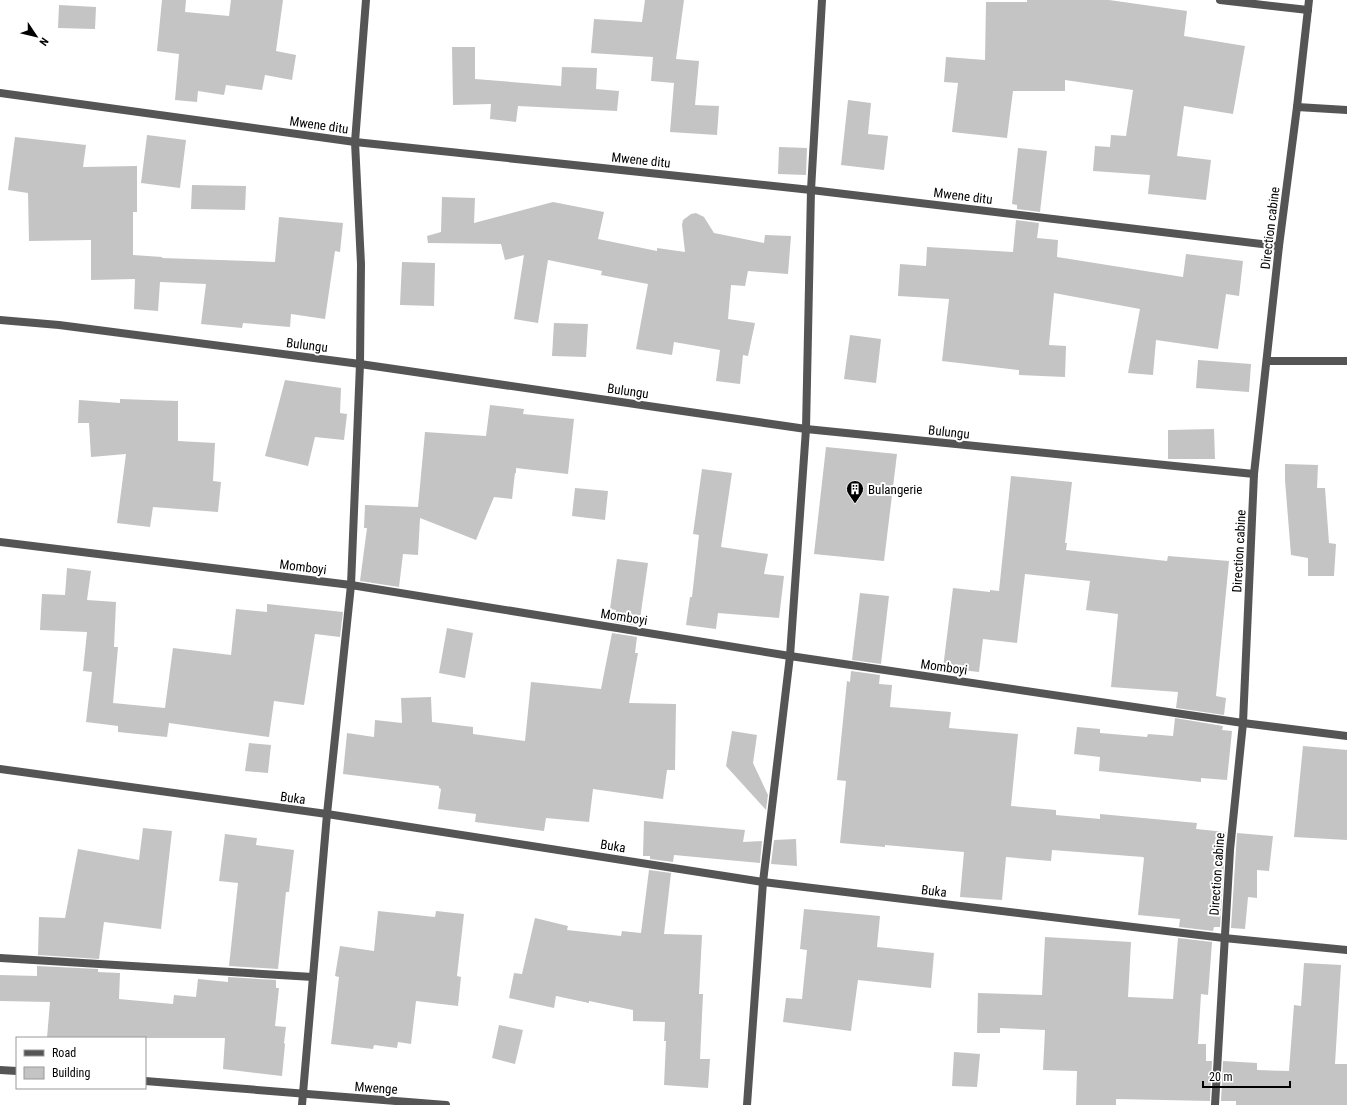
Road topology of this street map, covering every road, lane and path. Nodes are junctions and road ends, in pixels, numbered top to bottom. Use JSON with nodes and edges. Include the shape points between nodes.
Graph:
{"nodes":[{"id":1,"x":366,"y":0,"type":"edge"},
{"id":2,"x":822,"y":0,"type":"edge"},
{"id":3,"x":1220,"y":0,"type":"edge"},
{"id":4,"x":1309,"y":0,"type":"edge"},
{"id":5,"x":1308,"y":10,"type":"junction"},
{"id":6,"x":0,"y":93,"type":"edge"},
{"id":7,"x":1297,"y":107,"type":"junction"},
{"id":8,"x":1347,"y":110,"type":"edge"},
{"id":9,"x":355,"y":142,"type":"junction"},
{"id":10,"x":811,"y":190,"type":"junction"},
{"id":11,"x":1279,"y":246,"type":"junction"},
{"id":12,"x":0,"y":320,"type":"edge"},
{"id":13,"x":1268,"y":361,"type":"junction"},
{"id":14,"x":1347,"y":362,"type":"edge"},
{"id":15,"x":360,"y":364,"type":"junction"},
{"id":16,"x":806,"y":429,"type":"junction"},
{"id":17,"x":1254,"y":474,"type":"junction"},
{"id":18,"x":0,"y":542,"type":"edge"},
{"id":19,"x":351,"y":585,"type":"junction"},
{"id":20,"x":790,"y":656,"type":"junction"},
{"id":21,"x":1243,"y":723,"type":"junction"},
{"id":22,"x":1347,"y":736,"type":"edge"},
{"id":23,"x":0,"y":769,"type":"edge"},
{"id":24,"x":327,"y":814,"type":"junction"},
{"id":25,"x":763,"y":882,"type":"junction"},
{"id":26,"x":1224,"y":938,"type":"junction"},
{"id":27,"x":1347,"y":950,"type":"edge"},
{"id":28,"x":0,"y":958,"type":"edge"},
{"id":29,"x":313,"y":977,"type":"junction"},
{"id":30,"x":0,"y":1070,"type":"edge"},
{"id":31,"x":16,"y":1071,"type":"edge"},
{"id":32,"x":146,"y":1082,"type":"edge"},
{"id":33,"x":303,"y":1094,"type":"junction"},
{"id":34,"x":302,"y":1105,"type":"edge"},
{"id":35,"x":446,"y":1105,"type":"edge"},
{"id":36,"x":747,"y":1105,"type":"edge"},
{"id":37,"x":1215,"y":1105,"type":"edge"}],
"edges":[{"from":1,"to":9,"type":"street"},
{"from":2,"to":10,"type":"street"},
{"from":3,"to":5,"type":"street"},
{"from":4,"to":5,"type":"street","name":"Direction cabine"},
{"from":5,"to":7,"type":"street","name":"Direction cabine"},
{"from":6,"to":9,"type":"street","name":"Mwene ditu"},
{"from":7,"to":8,"type":"street"},
{"from":7,"to":11,"type":"street","name":"Direction cabine"},
{"from":9,"to":10,"type":"street","name":"Mwene ditu"},
{"from":9,"to":15,"type":"street","via":[[361,264]]},
{"from":10,"to":11,"type":"street","name":"Mwene ditu"},
{"from":10,"to":16,"type":"street"},
{"from":11,"to":13,"type":"street","name":"Direction cabine"},
{"from":12,"to":15,"type":"street","name":"Bulungu","via":[[59,325]]},
{"from":13,"to":14,"type":"street"},
{"from":13,"to":17,"type":"street","name":"Direction cabine"},
{"from":15,"to":16,"type":"street","name":"Bulungu"},
{"from":15,"to":19,"type":"street"},
{"from":16,"to":17,"type":"street","name":"Bulungu"},
{"from":16,"to":20,"type":"street"},
{"from":17,"to":21,"type":"street","name":"Direction cabine"},
{"from":18,"to":19,"type":"street","name":"Momboyi"},
{"from":19,"to":20,"type":"street","name":"Momboyi"},
{"from":19,"to":24,"type":"street"},
{"from":20,"to":21,"type":"street","name":"Momboyi"},
{"from":20,"to":25,"type":"street"},
{"from":21,"to":22,"type":"street","name":"Momboyi"},
{"from":21,"to":26,"type":"street","name":"Direction cabine"},
{"from":23,"to":24,"type":"street","name":"Buka"},
{"from":24,"to":25,"type":"street","name":"Buka"},
{"from":24,"to":29,"type":"street"},
{"from":25,"to":26,"type":"street","name":"Buka"},
{"from":25,"to":36,"type":"street"},
{"from":26,"to":27,"type":"street","name":"Buka"},
{"from":26,"to":37,"type":"street","name":"Direction cabine"},
{"from":28,"to":29,"type":"street"},
{"from":29,"to":33,"type":"street"},
{"from":30,"to":31,"type":"street"},
{"from":32,"to":33,"type":"street","name":"Mwenge"},
{"from":33,"to":34,"type":"street"},
{"from":33,"to":35,"type":"street","name":"Mwenge"}]}
